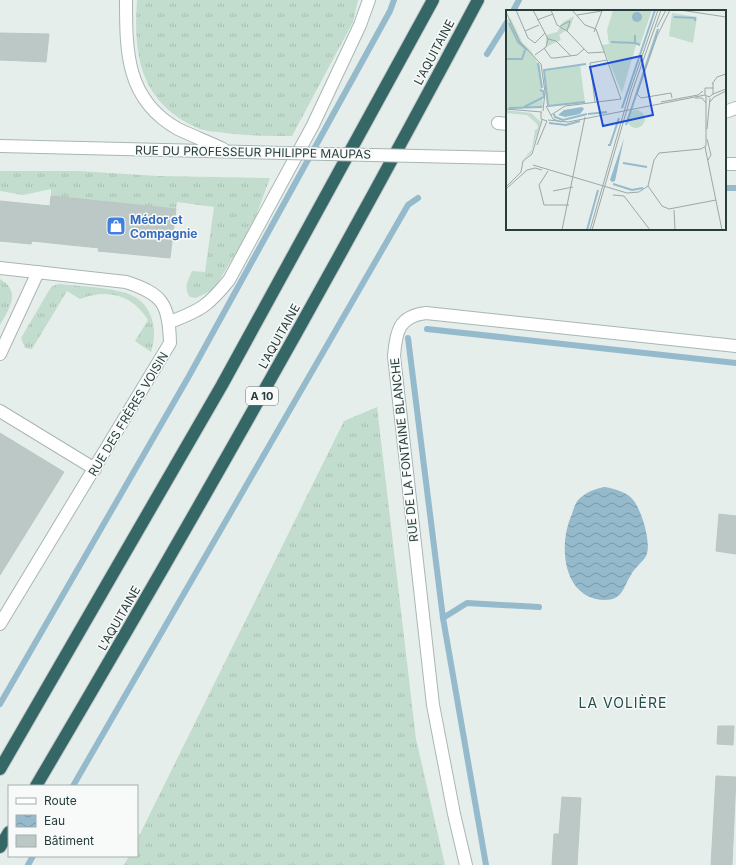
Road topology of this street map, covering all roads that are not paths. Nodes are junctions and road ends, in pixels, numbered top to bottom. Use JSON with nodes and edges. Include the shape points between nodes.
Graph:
{"nodes":[{"id":1,"x":126,"y":0,"type":"edge"},
{"id":2,"x":369,"y":0,"type":"edge"},
{"id":3,"x":433,"y":0,"type":"edge"},
{"id":4,"x":478,"y":0,"type":"edge"},
{"id":5,"x":736,"y":108,"type":"edge"},
{"id":6,"x":726,"y":112,"type":"edge"},
{"id":7,"x":0,"y":146,"type":"edge"},
{"id":8,"x":230,"y":152,"type":"junction"},
{"id":9,"x":506,"y":158,"type":"edge"},
{"id":10,"x":0,"y":268,"type":"edge"},
{"id":11,"x":38,"y":272,"type":"junction"},
{"id":12,"x":170,"y":322,"type":"junction"},
{"id":13,"x":736,"y":346,"type":"edge"},
{"id":14,"x":0,"y":354,"type":"edge"},
{"id":15,"x":0,"y":411,"type":"edge"},
{"id":16,"x":95,"y":469,"type":"junction"},
{"id":17,"x":0,"y":624,"type":"edge"},
{"id":18,"x":0,"y":769,"type":"edge"},
{"id":19,"x":37,"y":785,"type":"edge"},
{"id":20,"x":8,"y":834,"type":"edge"},
{"id":21,"x":0,"y":847,"type":"edge"},
{"id":22,"x":466,"y":865,"type":"edge"}],
"edges":[{"from":1,"to":8,"type":"street","via":[[128,62],[142,96],[154,111],[178,128]]},
{"from":2,"to":12,"type":"street","via":[[360,25],[313,125],[229,280],[213,300],[196,312]]},
{"from":3,"to":18,"type":"highway","via":[[218,392]]},
{"from":4,"to":19,"type":"highway","name":"L'AQUITAINE","number":"A 10","via":[[253,411]]},
{"from":5,"to":6,"type":"street"},
{"from":7,"to":8,"type":"street","name":"RUE DU PROFESSEUR PHILIPPE MAUPAS"},
{"from":8,"to":9,"type":"street","name":"RUE DU PROFESSEUR PHILIPPE MAUPAS","bridge":true},
{"from":10,"to":11,"type":"street","name":"RUE DES FRÈRES VOISIN"},
{"from":11,"to":12,"type":"street","name":"RUE DES FRÈRES VOISIN","via":[[126,282],[141,287],[157,297],[166,308]]},
{"from":11,"to":14,"type":"street"},
{"from":12,"to":16,"type":"street","name":"RUE DES FRÈRES VOISIN","via":[[170,343]]},
{"from":13,"to":22,"type":"street","name":"RUE DE LA FONTAINE BLANCHE","via":[[426,313],[413,315],[402,323],[396,338],[394,356],[431,689]]},
{"from":15,"to":16,"type":"street"},
{"from":16,"to":17,"type":"street","name":"RUE DES FRÈRES VOISIN"},
{"from":20,"to":21,"type":"highway"}]}
